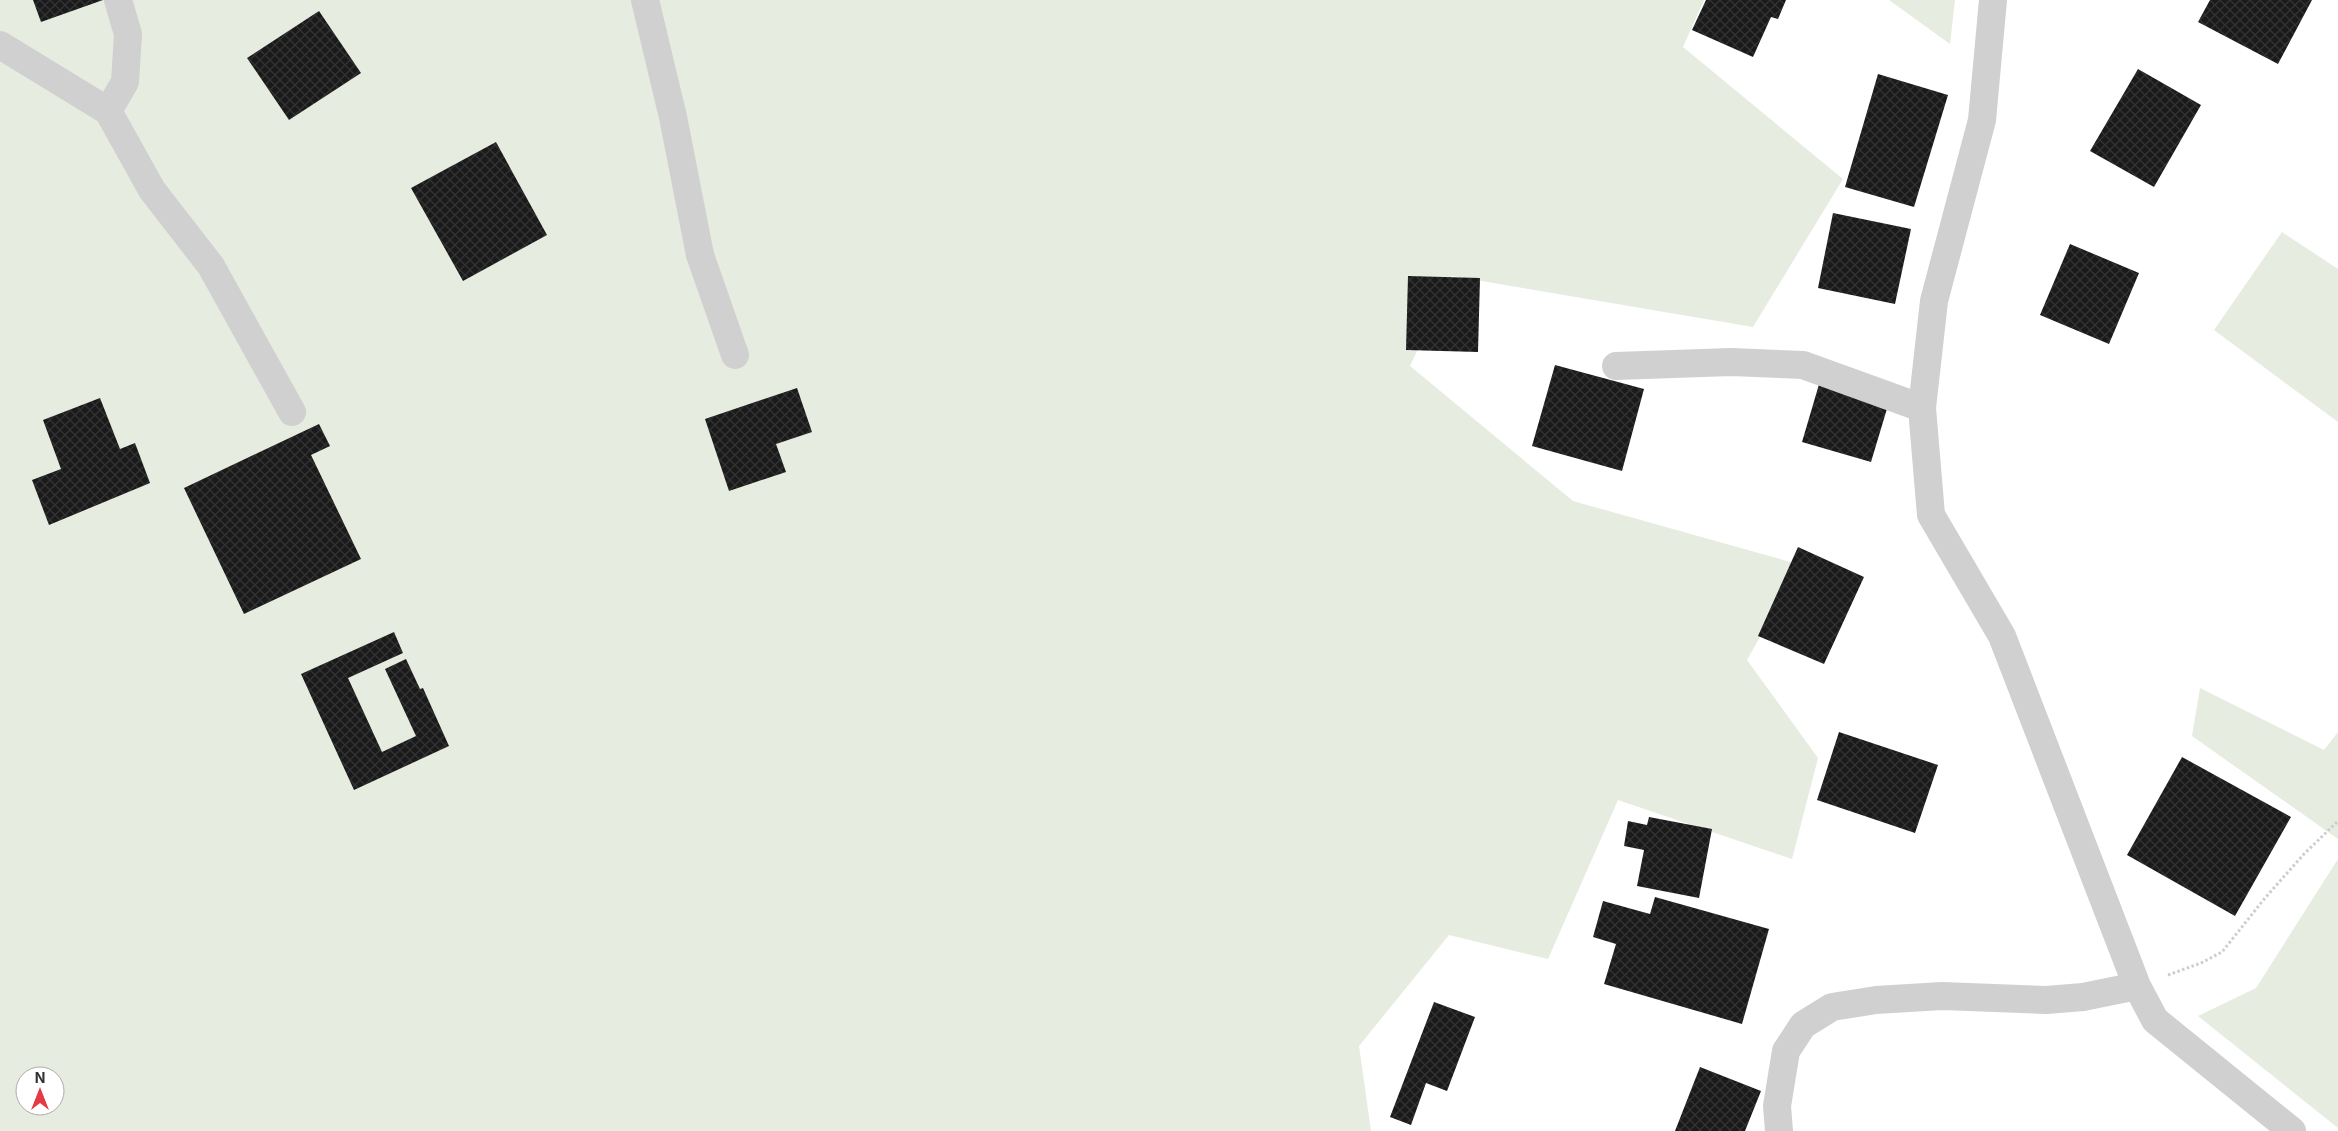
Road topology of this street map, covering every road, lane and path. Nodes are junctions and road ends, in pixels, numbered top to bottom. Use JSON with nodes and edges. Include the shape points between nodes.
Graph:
{"nodes":[{"id":1,"x":118,"y":0,"type":"edge"},
{"id":2,"x":645,"y":0,"type":"edge"},
{"id":3,"x":1993,"y":0,"type":"edge"},
{"id":4,"x":0,"y":45,"type":"edge"},
{"id":5,"x":108,"y":111,"type":"junction"},
{"id":6,"x":736,"y":355,"type":"dead end"},
{"id":7,"x":1616,"y":366,"type":"dead end"},
{"id":8,"x":1922,"y":408,"type":"junction"},
{"id":9,"x":292,"y":412,"type":"dead end"},
{"id":10,"x":2338,"y":821,"type":"edge"},
{"id":11,"x":2137,"y":986,"type":"junction"},
{"id":12,"x":1779,"y":1131,"type":"edge"},
{"id":13,"x":2292,"y":1131,"type":"edge"}],
"edges":[{"from":1,"to":5,"type":"street","via":[[128,34],[125,82]]},
{"from":2,"to":6,"type":"street","via":[[673,117],[700,255]]},
{"from":3,"to":8,"type":"street","via":[[1982,120],[1934,301]]},
{"from":4,"to":5,"type":"street"},
{"from":5,"to":9,"type":"street","via":[[152,190],[211,266]]},
{"from":7,"to":8,"type":"street","via":[[1731,362],[1803,365]]},
{"from":8,"to":11,"type":"street","via":[[1931,515],[2002,636]]},
{"from":10,"to":11,"type":"path","via":[[2265,898],[2222,952]]},
{"from":11,"to":12,"type":"street","via":[[2046,1000],[1942,996],[1876,1000],[1832,1007],[1803,1025],[1786,1052],[1777,1106]]},
{"from":11,"to":13,"type":"street","via":[[2155,1020]]}]}
